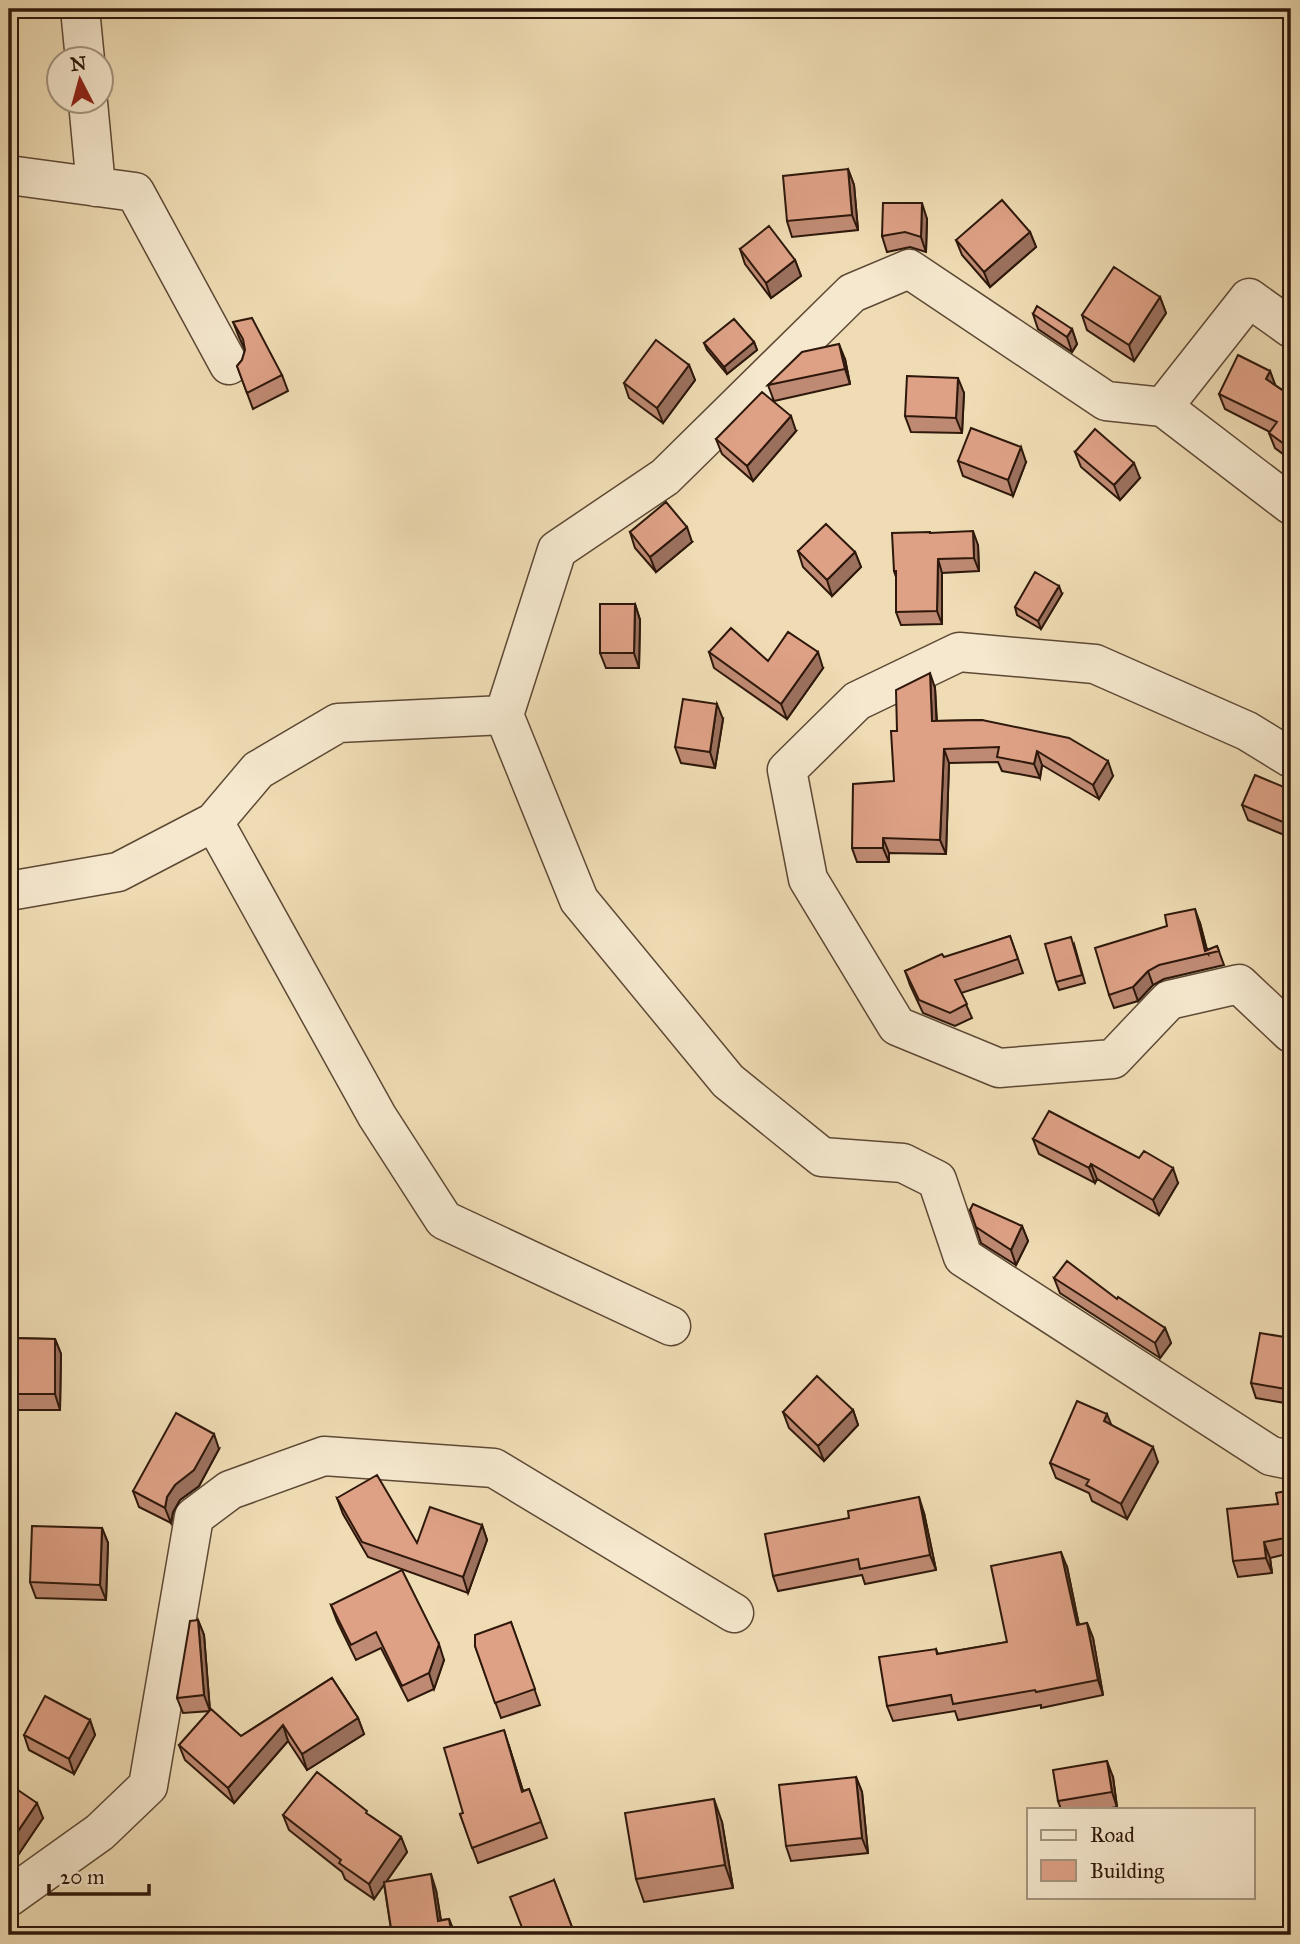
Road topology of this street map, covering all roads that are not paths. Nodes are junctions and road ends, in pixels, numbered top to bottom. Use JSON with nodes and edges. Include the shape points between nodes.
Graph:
{"nodes":[{"id":1,"x":80,"y":9,"type":"edge"},
{"id":2,"x":84,"y":46,"type":"edge"},
{"id":3,"x":89,"y":116,"type":"edge"},
{"id":4,"x":9,"y":175,"type":"edge"},
{"id":5,"x":96,"y":187,"type":"junction"},
{"id":6,"x":1291,"y":328,"type":"edge"},
{"id":7,"x":229,"y":366,"type":"dead end"},
{"id":8,"x":1163,"y":407,"type":"junction"},
{"id":9,"x":1291,"y":505,"type":"edge"},
{"id":10,"x":503,"y":715,"type":"junction"},
{"id":11,"x":1291,"y":758,"type":"edge"},
{"id":12,"x":214,"y":822,"type":"junction"},
{"id":13,"x":9,"y":891,"type":"edge"},
{"id":14,"x":1291,"y":1033,"type":"edge"},
{"id":15,"x":671,"y":1326,"type":"dead end"},
{"id":16,"x":1291,"y":1460,"type":"edge"},
{"id":17,"x":734,"y":1613,"type":"dead end"},
{"id":18,"x":9,"y":1897,"type":"edge"}],
"edges":[{"from":1,"to":2,"type":"street"},
{"from":3,"to":5,"type":"street"},
{"from":4,"to":5,"type":"street"},
{"from":5,"to":7,"type":"street","via":[[135,192]]},
{"from":6,"to":8,"type":"street","via":[[1250,298]]},
{"from":8,"to":9,"type":"street"},
{"from":8,"to":10,"type":"street","via":[[1106,401],[909,269],[852,293],[665,477],[557,550]]},
{"from":10,"to":12,"type":"street","via":[[338,723],[258,769]]},
{"from":10,"to":16,"type":"street","via":[[579,901],[729,1082],[822,1157],[902,1163],[937,1180],[962,1257],[1271,1456]]},
{"from":11,"to":14,"type":"street","via":[[1248,731],[1096,664],[958,652],[857,701],[787,769],[808,879],[897,1026],[999,1068],[1113,1059],[1169,1000],[1239,984]]},
{"from":12,"to":13,"type":"street","via":[[118,872]]},
{"from":12,"to":15,"type":"street","via":[[377,1116],[444,1220]]},
{"from":17,"to":18,"type":"street","via":[[494,1468],[324,1456],[230,1490],[194,1517],[148,1786],[100,1832]]}]}
